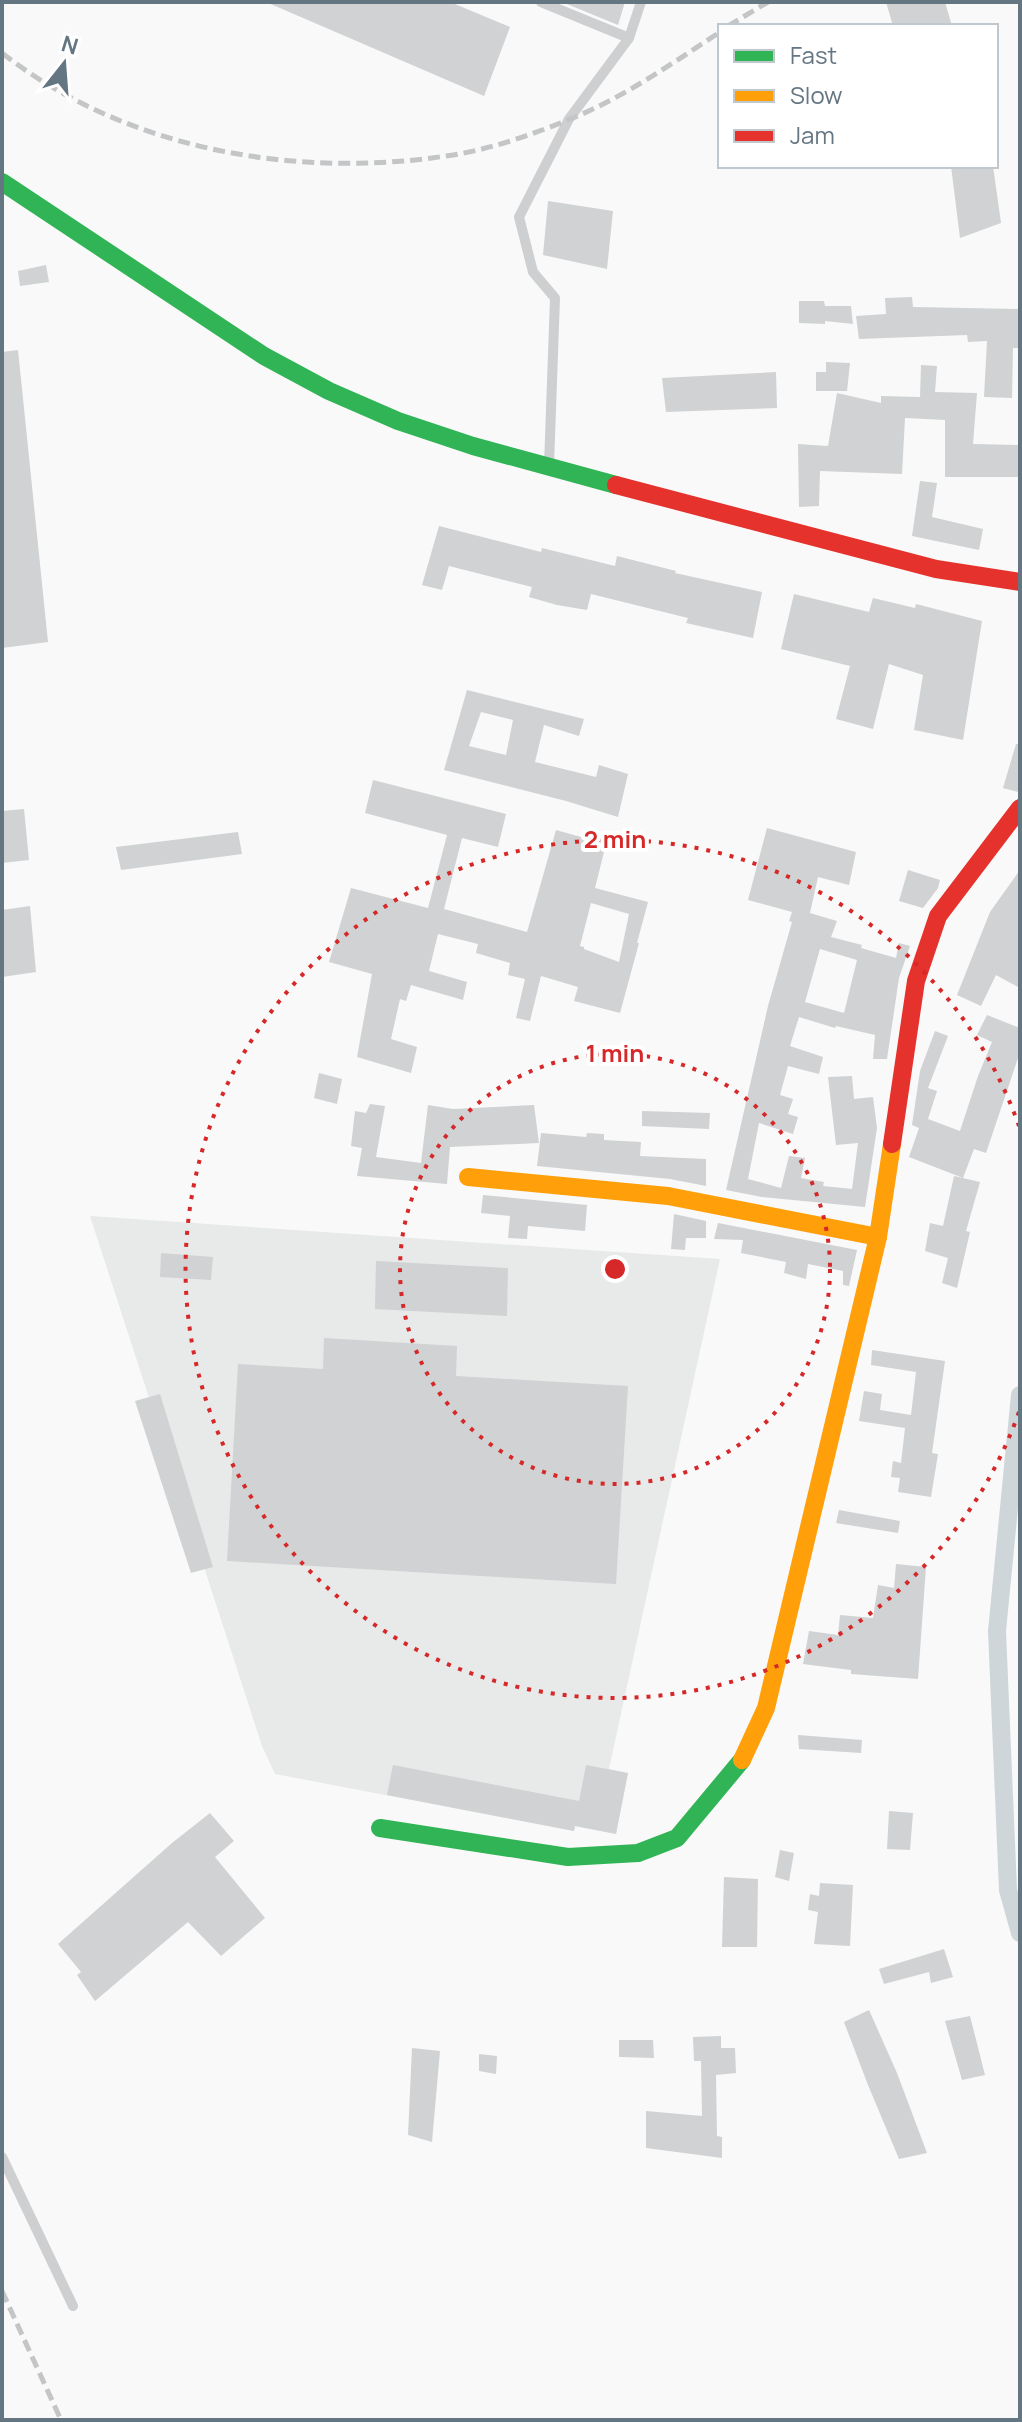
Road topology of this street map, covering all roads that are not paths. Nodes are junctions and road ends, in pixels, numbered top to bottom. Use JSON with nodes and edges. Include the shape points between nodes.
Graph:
{"nodes":[{"id":1,"x":541,"y":2,"type":"edge"},
{"id":2,"x":641,"y":2,"type":"edge"},
{"id":3,"x":629,"y":38,"type":"junction"},
{"id":4,"x":2,"y":182,"type":"edge"},
{"id":5,"x":549,"y":467,"type":"junction"},
{"id":6,"x":1020,"y":582,"type":"edge"},
{"id":7,"x":1020,"y":808,"type":"edge"},
{"id":8,"x":468,"y":1177,"type":"dead end"},
{"id":9,"x":878,"y":1237,"type":"junction"},
{"id":10,"x":380,"y":1828,"type":"dead end"},
{"id":11,"x":2,"y":2157,"type":"edge"},
{"id":12,"x":73,"y":2306,"type":"dead end"}],
"edges":[{"from":1,"to":3,"type":"lane"},
{"from":2,"to":3,"type":"lane"},
{"from":3,"to":5,"type":"lane","via":[[569,119],[519,217],[533,272],[555,298]]},
{"from":4,"to":5,"type":"street","via":[[264,356],[329,391],[398,421]]},
{"from":5,"to":6,"type":"street","via":[[936,569]]},
{"from":7,"to":9,"type":"street","via":[[938,916],[916,981]]},
{"from":8,"to":9,"type":"street","via":[[668,1196]]},
{"from":9,"to":10,"type":"street","via":[[766,1708],[746,1756],[677,1838],[638,1853],[568,1857]]},
{"from":11,"to":12,"type":"lane"}]}
